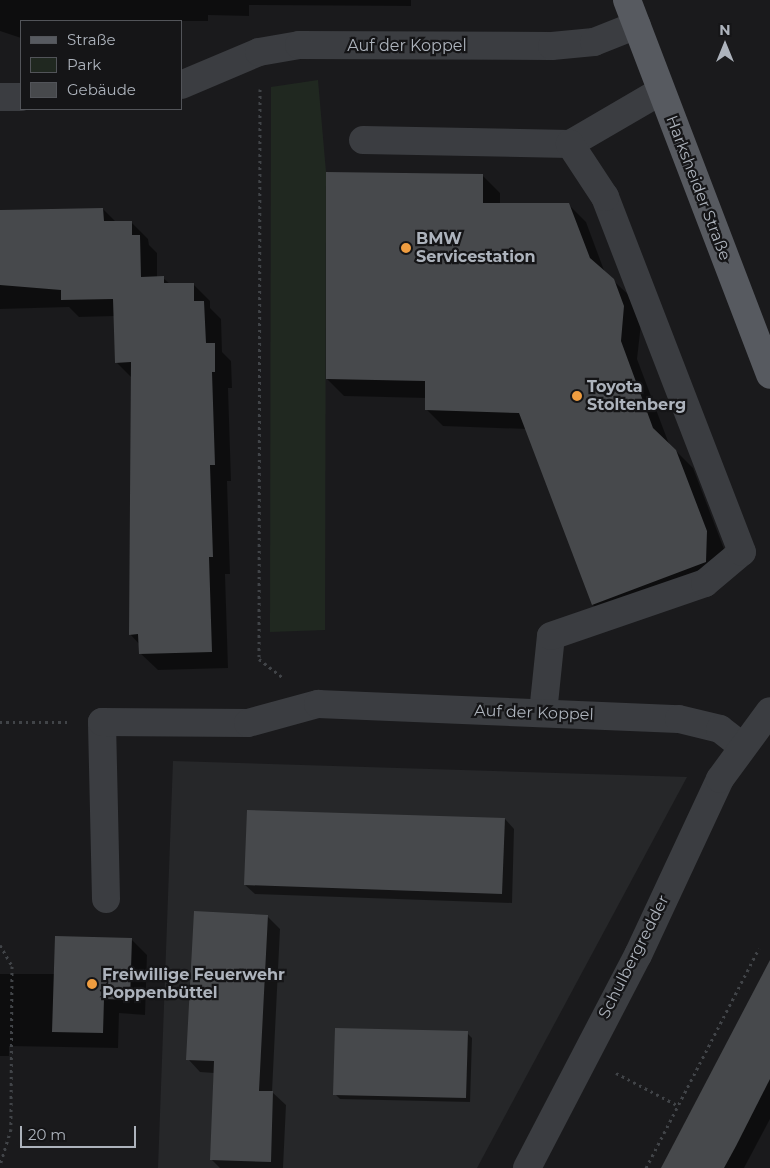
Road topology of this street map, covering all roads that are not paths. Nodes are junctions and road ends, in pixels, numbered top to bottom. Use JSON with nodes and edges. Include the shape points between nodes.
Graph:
{"nodes":[{"id":1,"x":627,"y":0,"type":"edge"},
{"id":2,"x":637,"y":25,"type":"junction"},
{"id":3,"x":182,"y":85,"type":"edge"},
{"id":4,"x":661,"y":91,"type":"junction"},
{"id":5,"x":0,"y":97,"type":"edge"},
{"id":6,"x":20,"y":97,"type":"edge"},
{"id":7,"x":363,"y":140,"type":"dead end"},
{"id":8,"x":570,"y":144,"type":"junction"},
{"id":9,"x":770,"y":375,"type":"edge"},
{"id":10,"x":770,"y":711,"type":"edge"},
{"id":11,"x":543,"y":714,"type":"junction"},
{"id":12,"x":770,"y":742,"type":"edge"},
{"id":13,"x":743,"y":747,"type":"junction"},
{"id":14,"x":106,"y":898,"type":"dead end"},
{"id":15,"x":527,"y":1168,"type":"edge"}],
"edges":[{"from":1,"to":2,"type":"main road","name":"Harksheider Straße"},
{"from":2,"to":3,"type":"street","name":"Auf der Koppel","via":[[594,42],[552,46],[299,45],[259,52]]},
{"from":2,"to":4,"type":"main road","name":"Harksheider Straße"},
{"from":4,"to":8,"type":"street"},
{"from":4,"to":9,"type":"main road","name":"Harksheider Straße"},
{"from":5,"to":6,"type":"street"},
{"from":7,"to":8,"type":"street"},
{"from":8,"to":11,"type":"street","via":[[605,197],[742,552],[705,582],[551,636]]},
{"from":10,"to":13,"type":"street","name":"Schulbergredder"},
{"from":11,"to":13,"type":"street","name":"Auf der Koppel","via":[[679,719],[720,729]]},
{"from":11,"to":14,"type":"street","name":"Auf der Koppel","via":[[318,704],[248,723],[102,722]]},
{"from":12,"to":13,"type":"street"},
{"from":13,"to":15,"type":"street","name":"Schulbergredder","via":[[720,779],[638,955]]}]}
